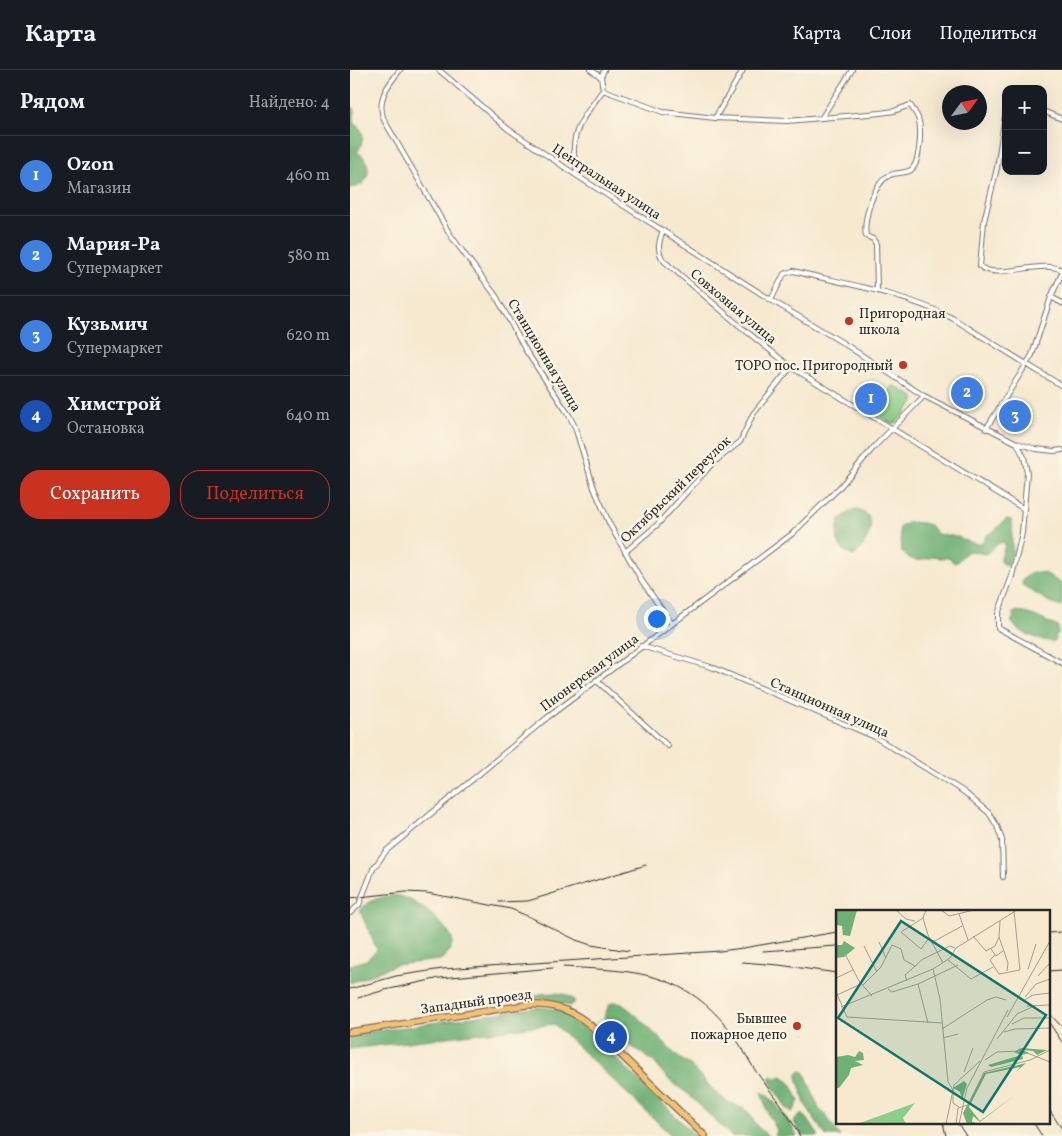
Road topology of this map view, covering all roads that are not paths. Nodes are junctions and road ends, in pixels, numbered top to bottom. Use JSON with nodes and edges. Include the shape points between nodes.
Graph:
{"nodes":[{"id":1,"x":400,"y":70,"type":"edge"},
{"id":2,"x":439,"y":70,"type":"edge"},
{"id":3,"x":591,"y":70,"type":"edge"},
{"id":4,"x":604,"y":70,"type":"edge"},
{"id":5,"x":743,"y":70,"type":"edge"},
{"id":6,"x":852,"y":70,"type":"edge"},
{"id":7,"x":601,"y":78,"type":"junction"},
{"id":8,"x":603,"y":90,"type":"junction"},
{"id":9,"x":1047,"y":113,"type":"edge"},
{"id":10,"x":822,"y":117,"type":"junction"},
{"id":11,"x":715,"y":118,"type":"junction"},
{"id":12,"x":1062,"y":119,"type":"edge"},
{"id":13,"x":1003,"y":130,"type":"edge"},
{"id":14,"x":579,"y":177,"type":"junction"},
{"id":15,"x":663,"y":230,"type":"junction"},
{"id":16,"x":1062,"y":272,"type":"edge"},
{"id":17,"x":877,"y":292,"type":"junction"},
{"id":18,"x":1051,"y":298,"type":"junction"},
{"id":19,"x":771,"y":300,"type":"junction"},
{"id":20,"x":1062,"y":303,"type":"edge"},
{"id":21,"x":1027,"y":364,"type":"junction"},
{"id":22,"x":791,"y":367,"type":"junction"},
{"id":23,"x":1062,"y":386,"type":"edge"},
{"id":24,"x":924,"y":396,"type":"junction"},
{"id":25,"x":893,"y":429,"type":"junction"},
{"id":26,"x":986,"y":429,"type":"junction"},
{"id":27,"x":1017,"y":443,"type":"junction"},
{"id":28,"x":1062,"y":450,"type":"edge"},
{"id":29,"x":1024,"y":509,"type":"junction"},
{"id":30,"x":625,"y":552,"type":"junction"},
{"id":31,"x":672,"y":624,"type":"junction"},
{"id":32,"x":641,"y":646,"type":"junction"},
{"id":33,"x":1062,"y":663,"type":"edge"},
{"id":34,"x":596,"y":680,"type":"junction"},
{"id":35,"x":668,"y":746,"type":"dead end"},
{"id":36,"x":1002,"y":877,"type":"dead end"},
{"id":37,"x":350,"y":913,"type":"edge"},
{"id":38,"x":350,"y":1032,"type":"edge"},
{"id":39,"x":705,"y":1136,"type":"edge"}],
"edges":[{"from":1,"to":30,"type":"street","name":"Станционная улица","via":[[385,92],[380,107],[388,128],[451,236],[496,296],[526,352],[569,415],[594,488]]},
{"from":2,"to":14,"type":"street","name":"Центральная улица","via":[[508,129]]},
{"from":3,"to":7,"type":"street"},
{"from":4,"to":7,"type":"street"},
{"from":5,"to":11,"type":"street"},
{"from":6,"to":10,"type":"street"},
{"from":7,"to":8,"type":"street"},
{"from":8,"to":11,"type":"street","via":[[654,110]]},
{"from":8,"to":14,"type":"street","via":[[581,119],[575,138],[574,159]]},
{"from":9,"to":12,"type":"street"},
{"from":10,"to":11,"type":"street","via":[[788,121]]},
{"from":10,"to":17,"type":"street","via":[[890,112],[910,105],[918,118],[921,128],[915,165],[910,171],[886,177],[876,191],[867,215],[866,236],[876,244]]},
{"from":13,"to":16,"type":"street","via":[[984,221],[980,266],[997,271],[1044,266],[1057,267]]},
{"from":14,"to":15,"type":"street","name":"Центральная улица"},
{"from":15,"to":19,"type":"street","name":"Центральная улица"},
{"from":15,"to":22,"type":"street","name":"Совхозная улица","via":[[659,255],[664,261]]},
{"from":16,"to":18,"type":"street"},
{"from":17,"to":19,"type":"street","via":[[788,271]]},
{"from":17,"to":21,"type":"street","via":[[937,311]]},
{"from":18,"to":20,"type":"street"},
{"from":18,"to":21,"type":"street"},
{"from":19,"to":24,"type":"street","name":"Центральная улица"},
{"from":21,"to":23,"type":"street"},
{"from":21,"to":26,"type":"street"},
{"from":22,"to":25,"type":"street","name":"Совхозная улица"},
{"from":22,"to":30,"type":"street","name":"Октябрьский переулок","via":[[753,414],[740,442],[714,463],[656,525]]},
{"from":24,"to":25,"type":"street","name":"Пионерская улица"},
{"from":24,"to":26,"type":"street","name":"Центральная улица"},
{"from":25,"to":29,"type":"street","name":"Совхозная улица"},
{"from":25,"to":31,"type":"street","name":"Пионерская улица","via":[[792,534]]},
{"from":26,"to":27,"type":"street","name":"Центральная улица"},
{"from":27,"to":28,"type":"street","name":"Центральная улица","via":[[1054,452]]},
{"from":27,"to":29,"type":"street","via":[[1026,468]]},
{"from":29,"to":33,"type":"street","via":[[1020,548],[998,614],[998,628]]},
{"from":30,"to":31,"type":"street","name":"Станционная улица"},
{"from":31,"to":32,"type":"street","name":"Пионерская улица"},
{"from":32,"to":34,"type":"street","name":"Пионерская улица"},
{"from":32,"to":36,"type":"street","name":"Станционная улица","via":[[714,668],[875,736],[940,776],[989,813],[997,826],[1002,840]]},
{"from":34,"to":35,"type":"street"},
{"from":34,"to":37,"type":"street","name":"Пионерская улица","via":[[397,842],[376,863],[359,905]]},
{"from":38,"to":39,"type":"main road","name":"Западный проезд","via":[[526,1005],[561,1008],[589,1024]]}]}
